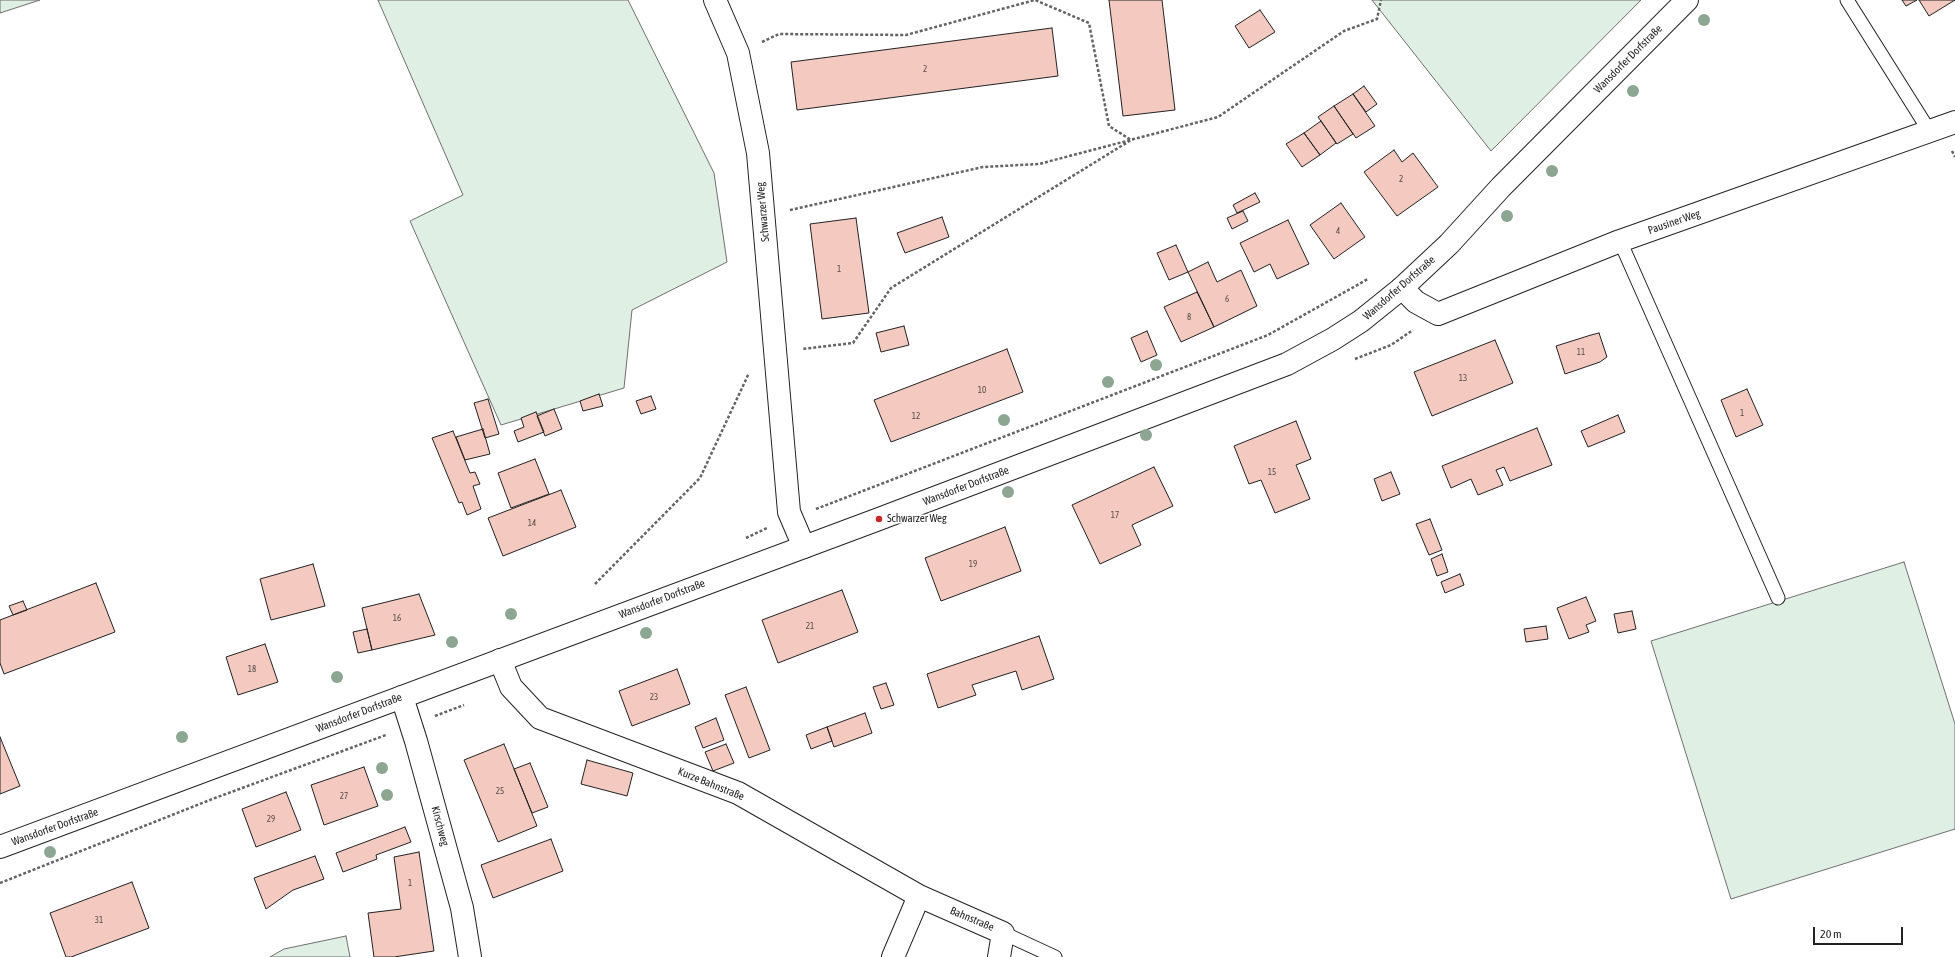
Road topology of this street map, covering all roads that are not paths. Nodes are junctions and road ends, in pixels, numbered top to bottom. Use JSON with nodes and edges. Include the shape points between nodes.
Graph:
{"nodes":[{"id":1,"x":715,"y":0,"type":"edge"},
{"id":2,"x":1687,"y":0,"type":"edge"},
{"id":3,"x":1847,"y":0,"type":"edge"},
{"id":4,"x":1955,"y":122,"type":"edge"},
{"id":5,"x":1930,"y":132,"type":"junction"},
{"id":6,"x":1620,"y":242,"type":"junction"},
{"id":7,"x":1402,"y":288,"type":"junction"},
{"id":8,"x":804,"y":547,"type":"junction"},
{"id":9,"x":1778,"y":598,"type":"dead end"},
{"id":10,"x":500,"y":660,"type":"junction"},
{"id":11,"x":402,"y":697,"type":"junction"},
{"id":12,"x":0,"y":847,"type":"edge"},
{"id":13,"x":919,"y":896,"type":"junction"},
{"id":14,"x":1003,"y":932,"type":"junction"},
{"id":15,"x":470,"y":957,"type":"edge"},
{"id":16,"x":893,"y":957,"type":"edge"},
{"id":17,"x":999,"y":957,"type":"edge"},
{"id":18,"x":1055,"y":957,"type":"edge"}],
"edges":[{"from":1,"to":8,"type":"street","name":"Schwarzer Weg","via":[[738,53],[758,153],[789,512]]},
{"from":2,"to":7,"type":"street","name":"Wansdorfer Dorfstraße","via":[[1449,244]]},
{"from":3,"to":5,"type":"lane"},
{"from":4,"to":5,"type":"street","name":"Pausiner Weg"},
{"from":5,"to":6,"type":"street","name":"Pausiner Weg"},
{"from":6,"to":7,"type":"street","name":"Pausiner Weg","via":[[1438,314],[1416,302]]},
{"from":6,"to":9,"type":"lane"},
{"from":7,"to":8,"type":"street","name":"Wansdorfer Dorfstraße","via":[[1361,321],[1287,364]]},
{"from":8,"to":10,"type":"street","name":"Wansdorfer Dorfstraße"},
{"from":10,"to":11,"type":"street","name":"Wansdorfer Dorfstraße"},
{"from":10,"to":13,"type":"street","name":"Kurze Bahnstraße","via":[[511,686],[540,718],[738,793]]},
{"from":11,"to":12,"type":"street","name":"Wansdorfer Dorfstraße"},
{"from":11,"to":15,"type":"street","name":"Kirschweg","via":[[462,908]]},
{"from":13,"to":14,"type":"street","name":"Bahnstraße"},
{"from":13,"to":16,"type":"street"},
{"from":14,"to":17,"type":"street","name":"Bahnstraße"},
{"from":14,"to":18,"type":"lane"}]}
